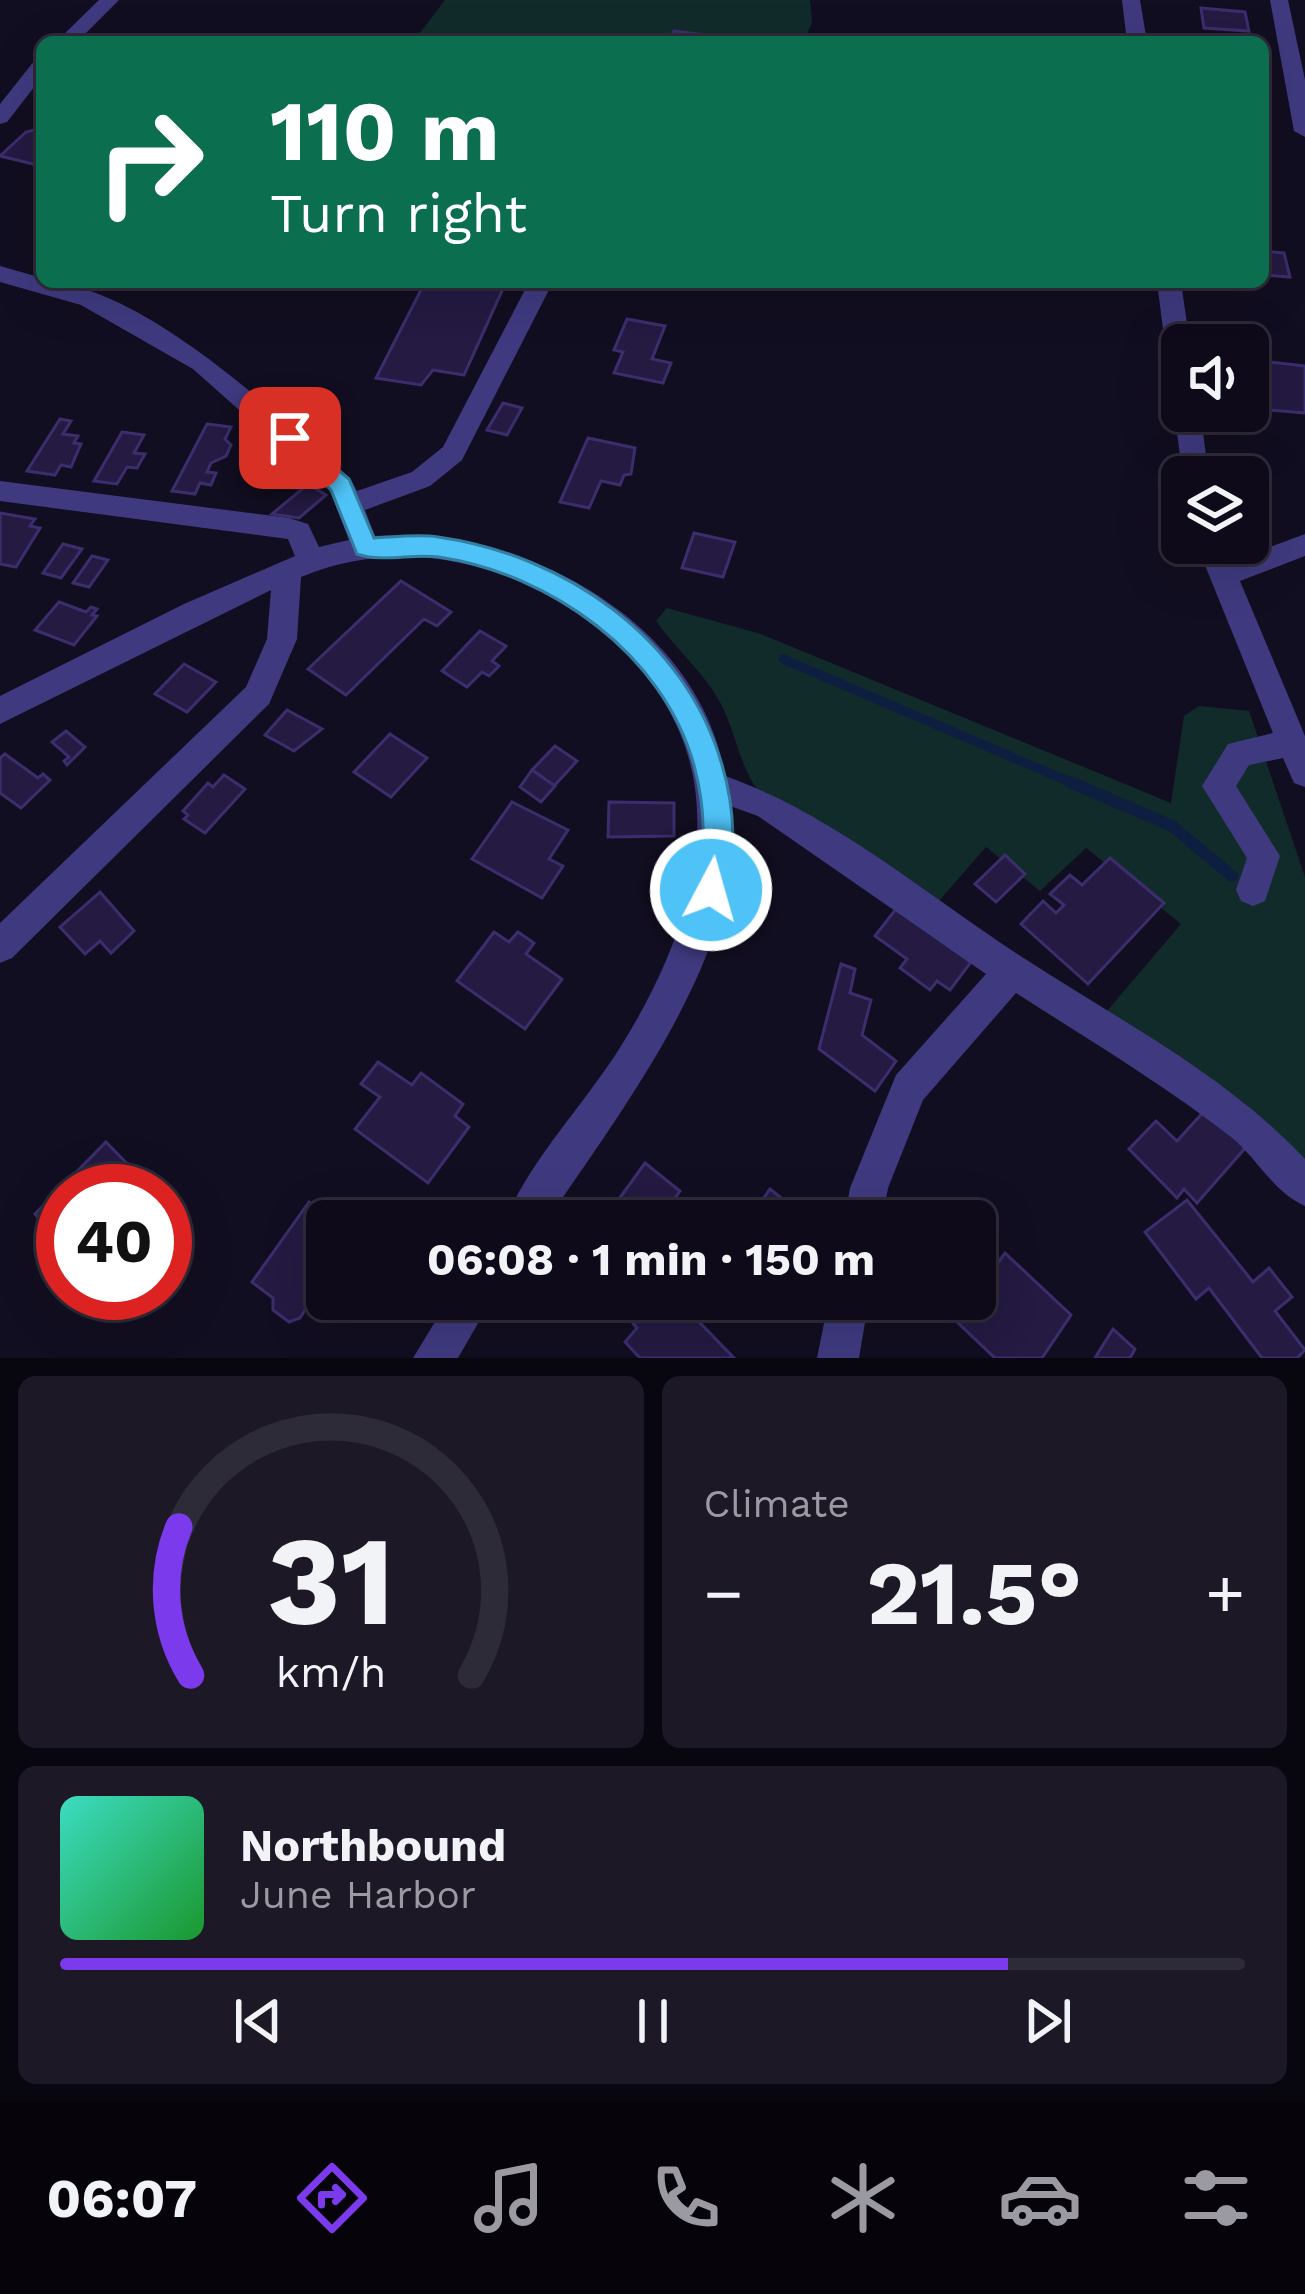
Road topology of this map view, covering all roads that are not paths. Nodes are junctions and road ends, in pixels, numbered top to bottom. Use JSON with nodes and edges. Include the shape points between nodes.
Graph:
{"nodes":[{"id":1,"x":110,"y":0,"type":"edge"},
{"id":2,"x":1131,"y":0,"type":"edge"},
{"id":3,"x":1279,"y":0,"type":"edge"},
{"id":4,"x":72,"y":36,"type":"edge"},
{"id":5,"x":1136,"y":36,"type":"edge"},
{"id":6,"x":36,"y":71,"type":"edge"},
{"id":7,"x":1301,"y":102,"type":"edge"},
{"id":8,"x":4,"y":108,"type":"edge"},
{"id":9,"x":1305,"y":130,"type":"edge"},
{"id":10,"x":0,"y":274,"type":"edge"},
{"id":11,"x":36,"y":284,"type":"edge"},
{"id":12,"x":50,"y":288,"type":"edge"},
{"id":13,"x":538,"y":288,"type":"edge"},
{"id":14,"x":1170,"y":288,"type":"edge"},
{"id":15,"x":1175,"y":324,"type":"edge"},
{"id":16,"x":0,"y":490,"type":"edge"},
{"id":17,"x":352,"y":504,"type":"junction"},
{"id":18,"x":1305,"y":545,"type":"edge"},
{"id":19,"x":366,"y":548,"type":"junction"},
{"id":20,"x":1218,"y":564,"type":"edge"},
{"id":21,"x":300,"y":566,"type":"junction"},
{"id":22,"x":1222,"y":576,"type":"junction"},
{"id":23,"x":0,"y":711,"type":"edge"},
{"id":24,"x":1299,"y":757,"type":"edge"},
{"id":25,"x":714,"y":786,"type":"junction"},
{"id":26,"x":1252,"y":890,"type":"dead end"},
{"id":27,"x":0,"y":946,"type":"edge"},
{"id":28,"x":1012,"y":971,"type":"junction"},
{"id":29,"x":1305,"y":1187,"type":"edge"},
{"id":30,"x":538,"y":1200,"type":"edge"},
{"id":31,"x":867,"y":1200,"type":"edge"},
{"id":32,"x":458,"y":1320,"type":"edge"},
{"id":33,"x":844,"y":1320,"type":"edge"},
{"id":34,"x":434,"y":1358,"type":"edge"},
{"id":35,"x":838,"y":1358,"type":"edge"}],
"edges":[{"from":1,"to":4,"type":"street"},
{"from":2,"to":5,"type":"street"},
{"from":3,"to":7,"type":"street"},
{"from":6,"to":8,"type":"street"},
{"from":7,"to":9,"type":"street"},
{"from":10,"to":11,"type":"street"},
{"from":12,"to":17,"type":"street","via":[[89,299],[202,363],[319,464]]},
{"from":13,"to":17,"type":"street","via":[[453,453],[421,479]]},
{"from":14,"to":15,"type":"street"},
{"from":16,"to":21,"type":"street","via":[[289,529],[298,532]]},
{"from":17,"to":19,"type":"street"},
{"from":18,"to":22,"type":"street"},
{"from":19,"to":21,"type":"street"},
{"from":19,"to":25,"type":"street","via":[[427,546],[504,562],[615,623],[675,686]]},
{"from":20,"to":22,"type":"street"},
{"from":21,"to":23,"type":"street"},
{"from":21,"to":27,"type":"street","via":[[258,695]]},
{"from":22,"to":24,"type":"street"},
{"from":24,"to":26,"type":"street","via":[[1239,754],[1218,786],[1264,856]]},
{"from":25,"to":28,"type":"street","via":[[769,806]]},
{"from":25,"to":30,"type":"street","via":[[711,890],[686,962]]},
{"from":28,"to":29,"type":"street","via":[[1193,1085],[1251,1129]]},
{"from":28,"to":31,"type":"street","via":[[909,1088]]},
{"from":32,"to":34,"type":"street"},
{"from":33,"to":35,"type":"street"}]}
